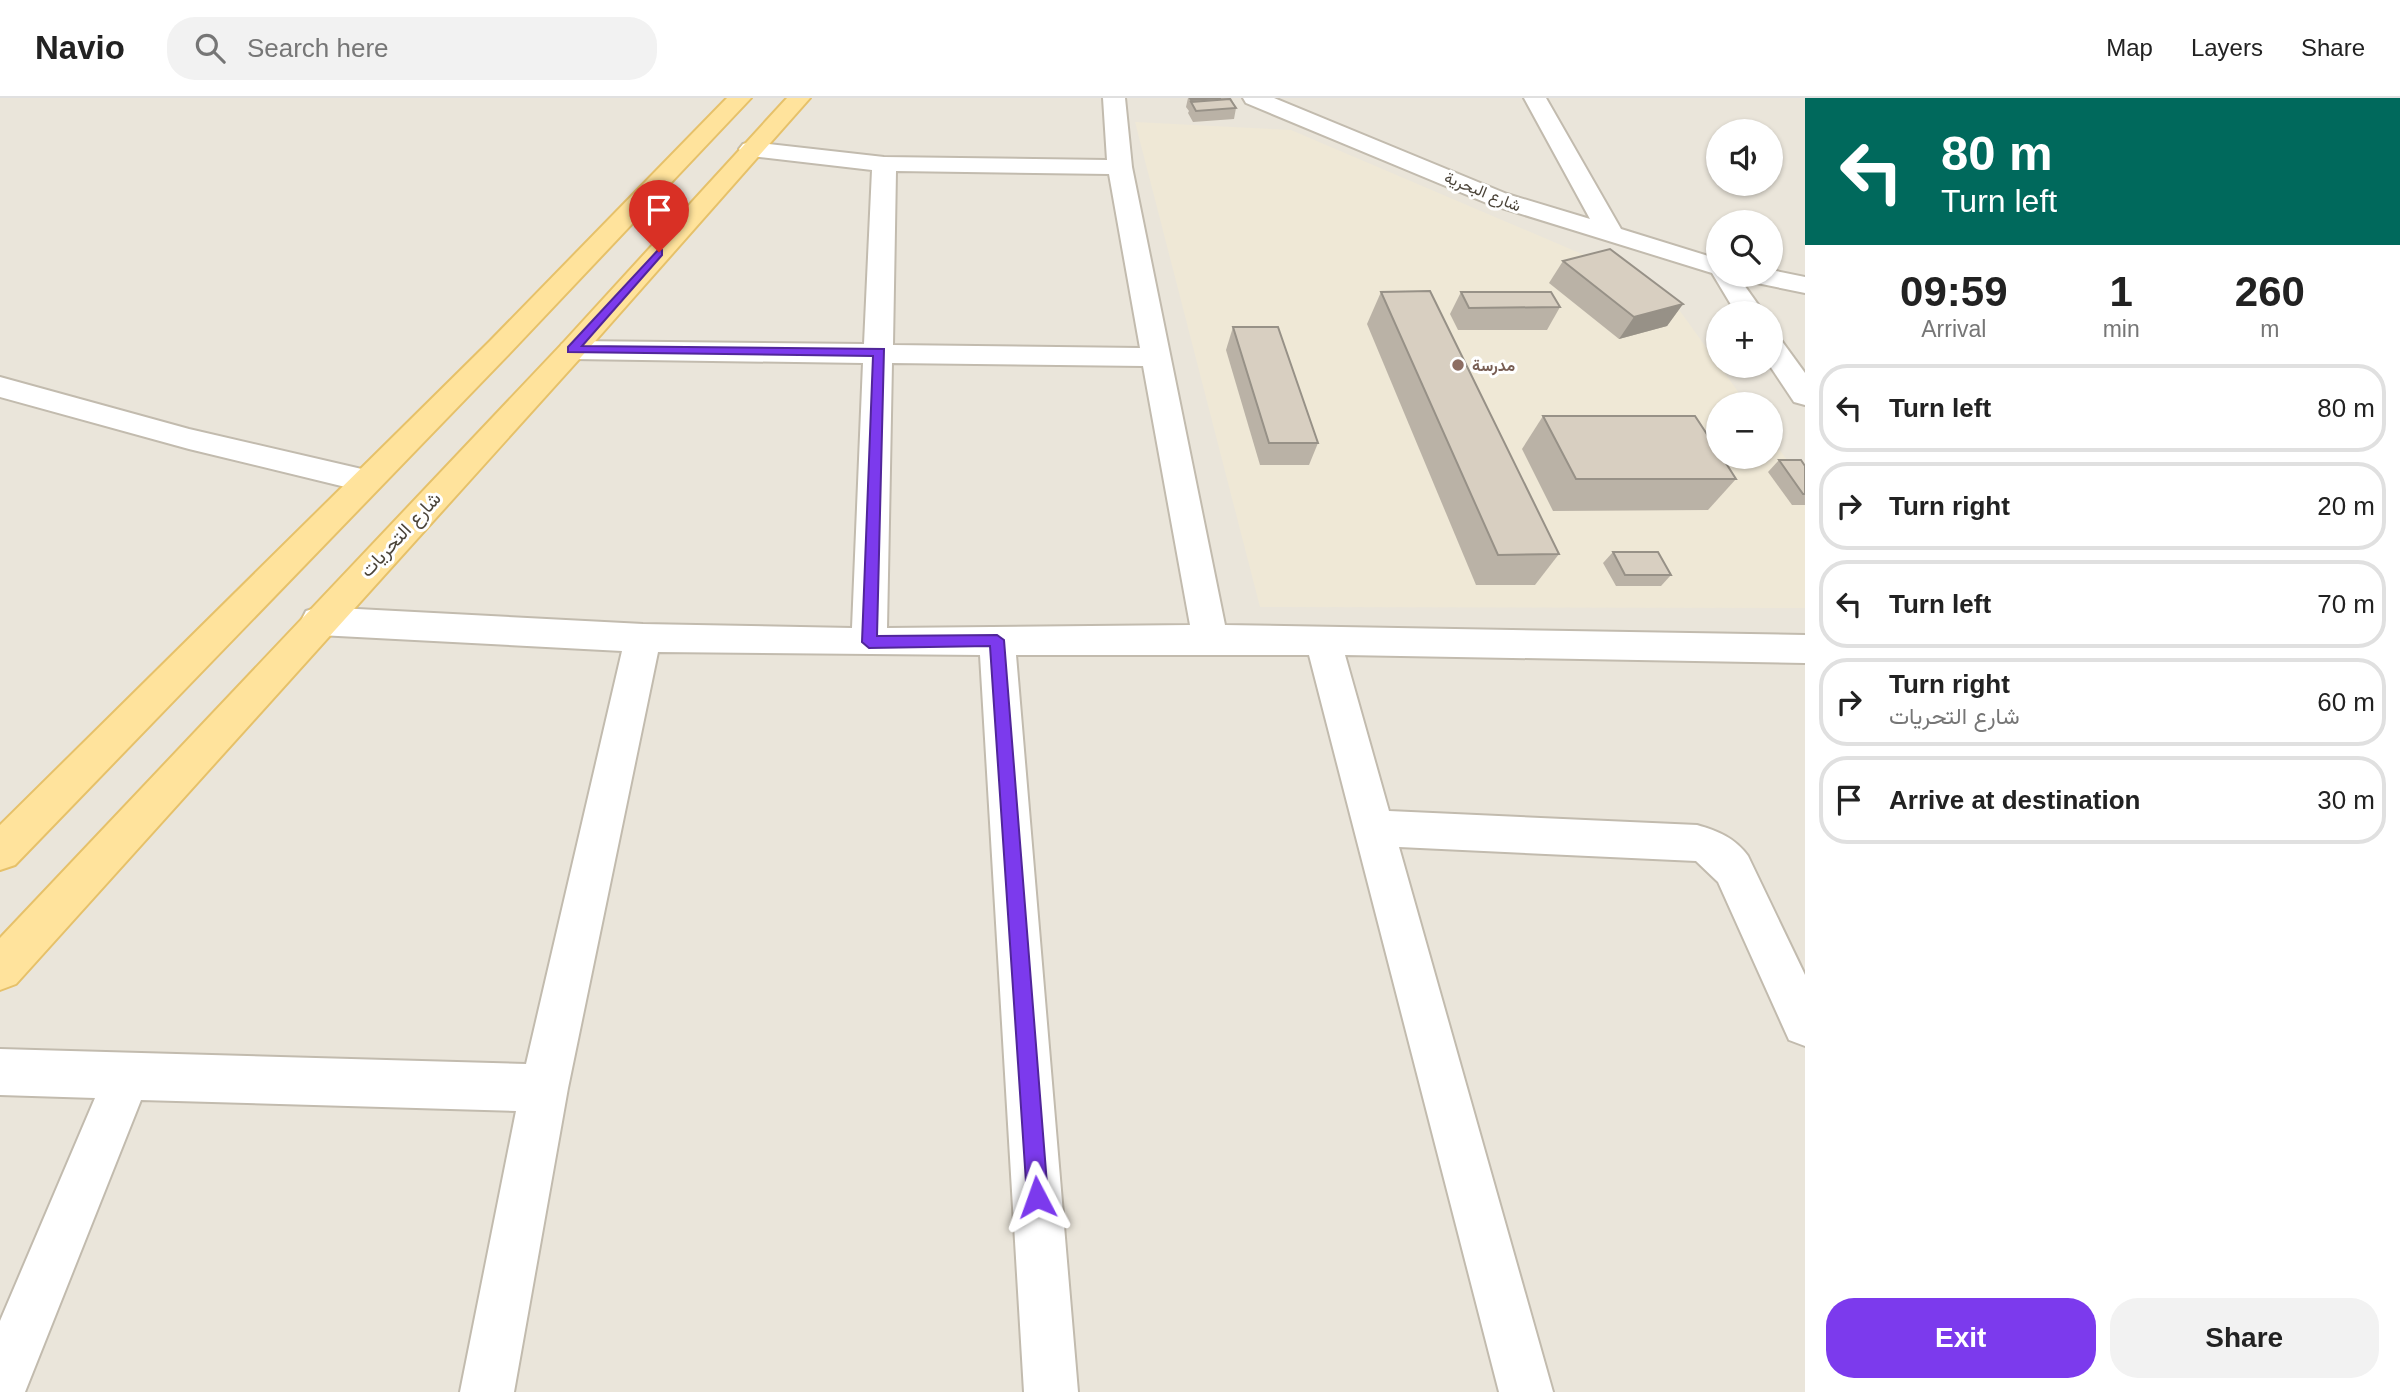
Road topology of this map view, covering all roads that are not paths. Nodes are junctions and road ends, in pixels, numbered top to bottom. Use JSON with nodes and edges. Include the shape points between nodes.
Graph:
{"nodes":[{"id":1,"x":740,"y":98,"type":"edge"},
{"id":2,"x":799,"y":98,"type":"edge"},
{"id":3,"x":1114,"y":98,"type":"edge"},
{"id":4,"x":1254,"y":98,"type":"edge"},
{"id":5,"x":1535,"y":98,"type":"edge"},
{"id":6,"x":751,"y":149,"type":"junction"},
{"id":7,"x":884,"y":164,"type":"junction"},
{"id":8,"x":1120,"y":167,"type":"junction"},
{"id":9,"x":1612,"y":236,"type":"junction"},
{"id":10,"x":1706,"y":263,"type":"edge"},
{"id":11,"x":1783,"y":281,"type":"edge"},
{"id":12,"x":1805,"y":285,"type":"edge"},
{"id":13,"x":572,"y":350,"type":"junction"},
{"id":14,"x":879,"y":352,"type":"junction"},
{"id":15,"x":1156,"y":357,"type":"junction"},
{"id":16,"x":1783,"y":363,"type":"edge"},
{"id":17,"x":0,"y":387,"type":"edge"},
{"id":18,"x":1805,"y":395,"type":"edge"},
{"id":19,"x":366,"y":481,"type":"junction"},
{"id":20,"x":319,"y":621,"type":"junction"},
{"id":21,"x":643,"y":638,"type":"junction"},
{"id":22,"x":1210,"y":639,"type":"junction"},
{"id":23,"x":997,"y":640,"type":"junction"},
{"id":24,"x":1323,"y":640,"type":"junction"},
{"id":25,"x":869,"y":642,"type":"junction"},
{"id":26,"x":1805,"y":649,"type":"edge"},
{"id":27,"x":1372,"y":828,"type":"junction"},
{"id":28,"x":0,"y":852,"type":"edge"},
{"id":29,"x":0,"y":969,"type":"edge"},
{"id":30,"x":1805,"y":1024,"type":"edge"},
{"id":31,"x":0,"y":1072,"type":"edge"},
{"id":32,"x":127,"y":1077,"type":"junction"},
{"id":33,"x":544,"y":1088,"type":"junction"},
{"id":34,"x":0,"y":1387,"type":"edge"},
{"id":35,"x":487,"y":1392,"type":"edge"},
{"id":36,"x":1051,"y":1392,"type":"edge"},
{"id":37,"x":1526,"y":1392,"type":"edge"}],
"edges":[{"from":1,"to":19,"type":"main road"},
{"from":2,"to":6,"type":"main road","name":"شارع التحريات"},
{"from":3,"to":8,"type":"street"},
{"from":4,"to":9,"type":"street","name":"شارع البحرية","via":[[1498,200]]},
{"from":5,"to":9,"type":"street"},
{"from":6,"to":7,"type":"street"},
{"from":6,"to":13,"type":"main road","name":"شارع التحريات"},
{"from":7,"to":8,"type":"street"},
{"from":7,"to":14,"type":"street"},
{"from":8,"to":15,"type":"street"},
{"from":9,"to":10,"type":"street","name":"شارع البحرية"},
{"from":11,"to":12,"type":"street"},
{"from":13,"to":14,"type":"street"},
{"from":13,"to":20,"type":"main road","name":"شارع التحريات"},
{"from":14,"to":15,"type":"street"},
{"from":14,"to":25,"type":"street"},
{"from":15,"to":22,"type":"street"},
{"from":16,"to":18,"type":"street"},
{"from":17,"to":19,"type":"street"},
{"from":19,"to":28,"type":"main road"},
{"from":20,"to":21,"type":"street"},
{"from":20,"to":29,"type":"main road","name":"شارع التحريات"},
{"from":21,"to":25,"type":"street"},
{"from":21,"to":33,"type":"street"},
{"from":22,"to":23,"type":"street"},
{"from":22,"to":24,"type":"street"},
{"from":23,"to":25,"type":"street"},
{"from":23,"to":36,"type":"street"},
{"from":24,"to":26,"type":"street"},
{"from":24,"to":27,"type":"street"},
{"from":27,"to":30,"type":"street","via":[[1712,847],[1733,869]]},
{"from":27,"to":37,"type":"street"},
{"from":31,"to":32,"type":"street"},
{"from":32,"to":33,"type":"street"},
{"from":32,"to":34,"type":"street"},
{"from":33,"to":35,"type":"street"}]}
